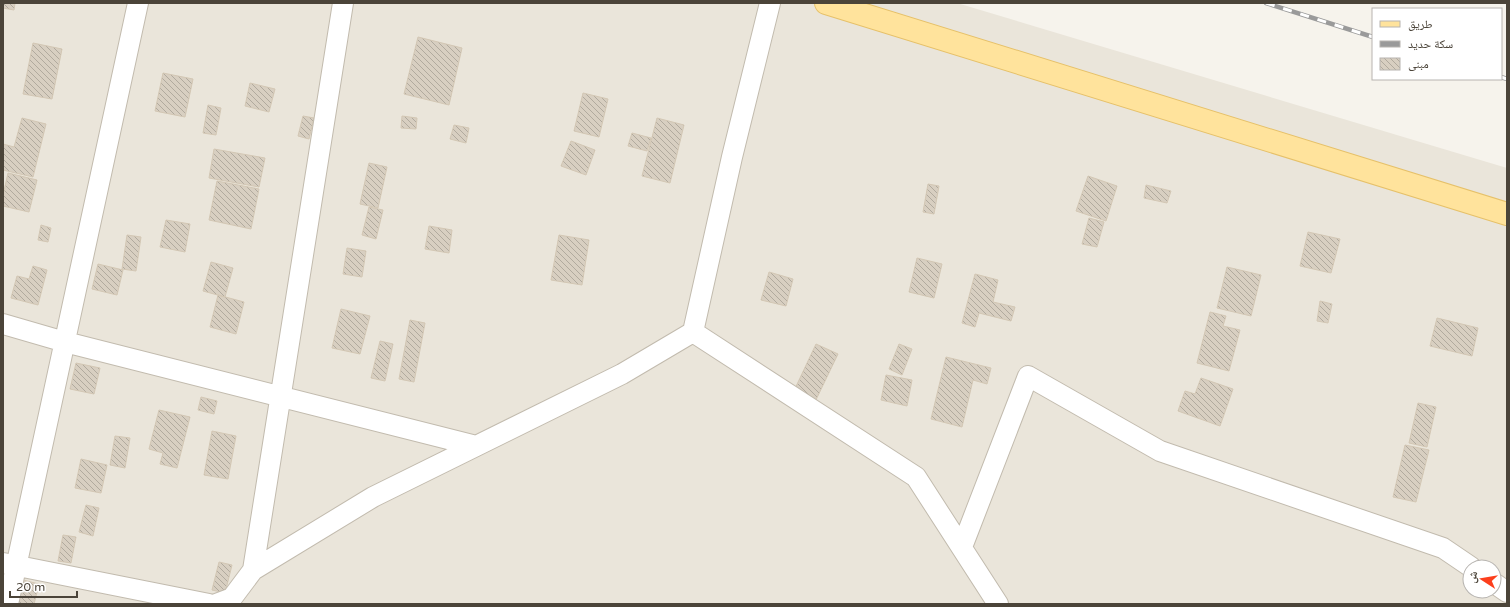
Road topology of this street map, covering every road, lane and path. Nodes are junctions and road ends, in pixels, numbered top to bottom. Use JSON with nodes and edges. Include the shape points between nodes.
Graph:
{"nodes":[{"id":1,"x":138,"y":3,"type":"edge"},
{"id":2,"x":343,"y":3,"type":"edge"},
{"id":3,"x":770,"y":3,"type":"edge"},
{"id":4,"x":826,"y":3,"type":"edge"},
{"id":5,"x":1507,"y":214,"type":"edge"},
{"id":6,"x":3,"y":324,"type":"edge"},
{"id":7,"x":693,"y":332,"type":"junction"},
{"id":8,"x":65,"y":342,"type":"junction"},
{"id":9,"x":281,"y":397,"type":"junction"},
{"id":10,"x":476,"y":446,"type":"junction"},
{"id":11,"x":962,"y":547,"type":"junction"},
{"id":12,"x":1462,"y":561,"type":"edge"},
{"id":13,"x":10,"y":564,"type":"edge"},
{"id":14,"x":253,"y":570,"type":"junction"},
{"id":15,"x":8,"y":604,"type":"edge"},
{"id":16,"x":209,"y":604,"type":"edge"},
{"id":17,"x":216,"y":604,"type":"edge"},
{"id":18,"x":998,"y":604,"type":"edge"}],
"edges":[{"from":1,"to":8,"type":"street"},
{"from":2,"to":9,"type":"street"},
{"from":3,"to":7,"type":"street"},
{"from":4,"to":5,"type":"main road"},
{"from":6,"to":8,"type":"street"},
{"from":7,"to":10,"type":"street","via":[[622,374]]},
{"from":7,"to":11,"type":"street","via":[[916,477]]},
{"from":8,"to":9,"type":"street"},
{"from":8,"to":13,"type":"street"},
{"from":9,"to":10,"type":"street"},
{"from":9,"to":14,"type":"street"},
{"from":10,"to":14,"type":"street","via":[[373,497]]},
{"from":11,"to":12,"type":"street","via":[[1028,376],[1160,451],[1443,548]]},
{"from":11,"to":18,"type":"street"},
{"from":13,"to":15,"type":"street"},
{"from":13,"to":16,"type":"street"},
{"from":14,"to":17,"type":"street","via":[[232,598]]}]}
